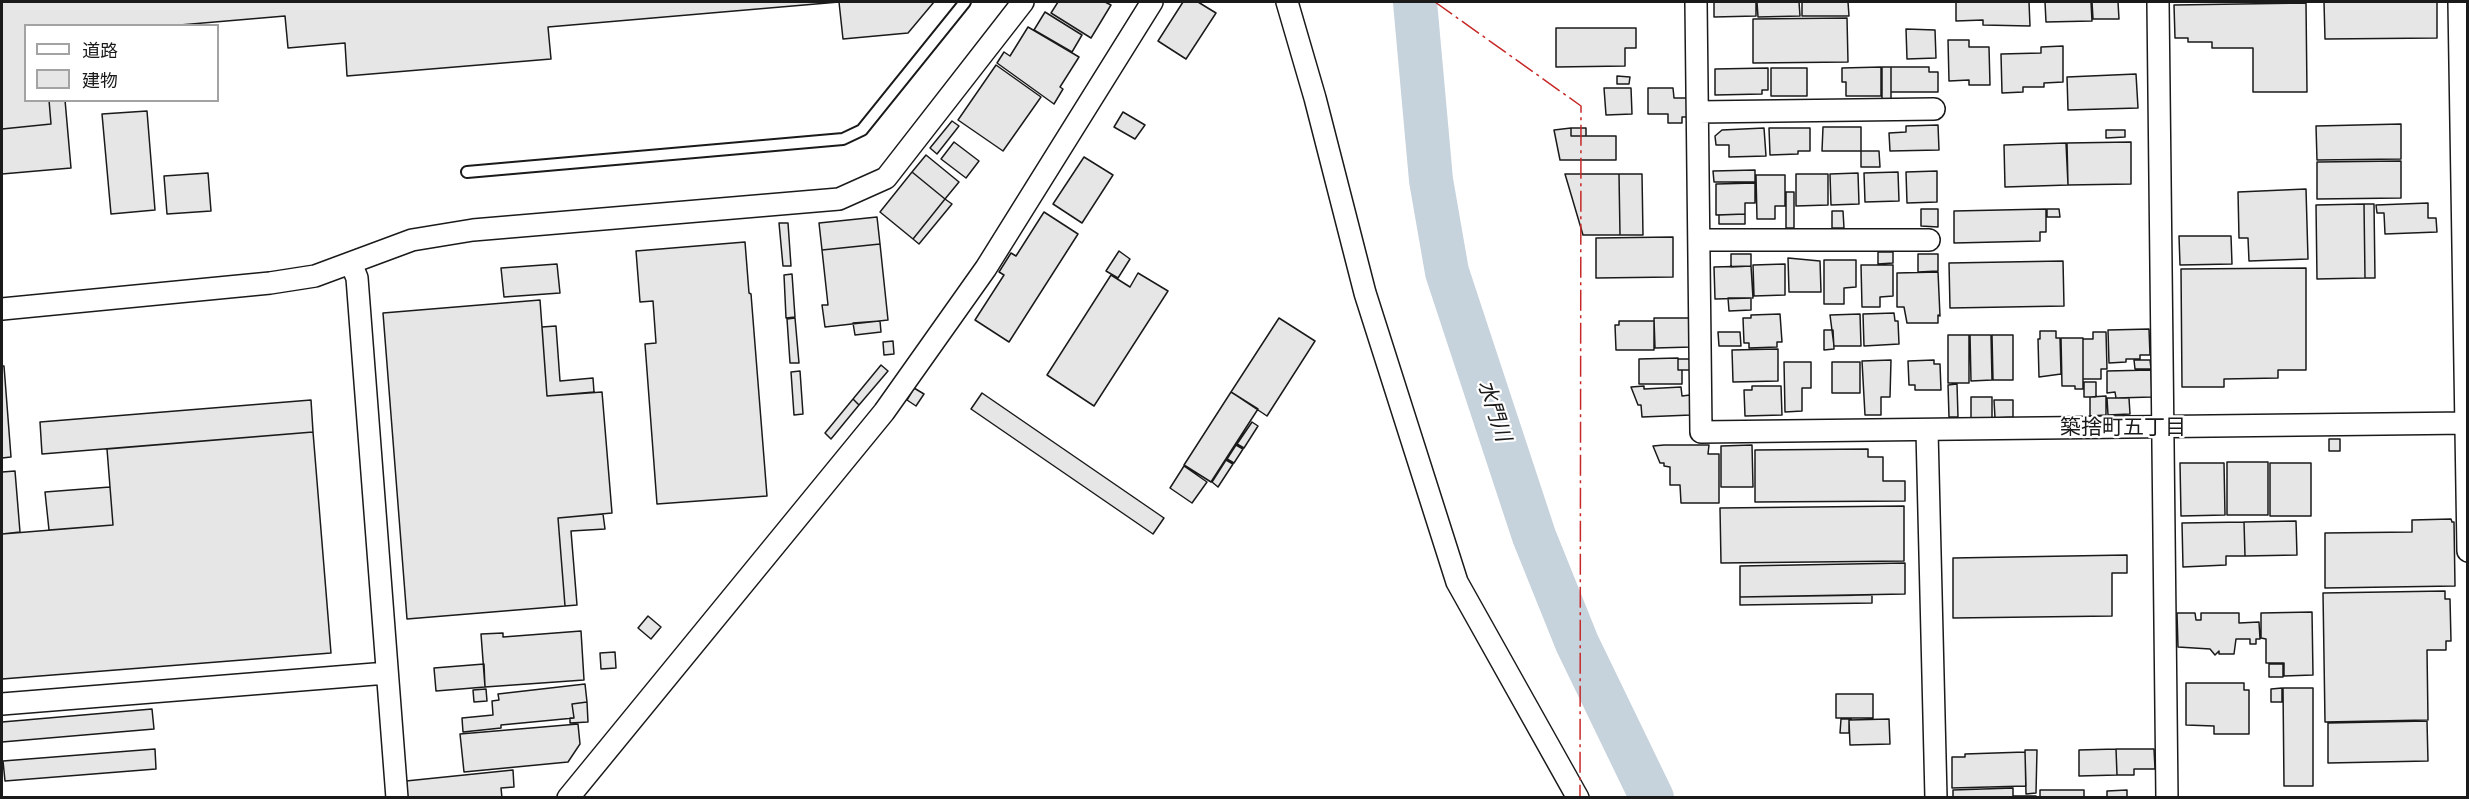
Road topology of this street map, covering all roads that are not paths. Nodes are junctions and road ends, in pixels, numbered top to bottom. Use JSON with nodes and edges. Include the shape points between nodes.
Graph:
{"nodes":[{"id":1,"x":965,"y":2,"type":"edge"},
{"id":2,"x":1023,"y":2,"type":"edge"},
{"id":3,"x":1152,"y":2,"type":"edge"},
{"id":4,"x":1287,"y":2,"type":"edge"},
{"id":5,"x":1696,"y":2,"type":"edge"},
{"id":6,"x":2158,"y":2,"type":"edge"},
{"id":7,"x":2459,"y":2,"type":"edge"},
{"id":8,"x":1934,"y":109,"type":"dead end"},
{"id":9,"x":1698,"y":112,"type":"junction"},
{"id":10,"x":467,"y":172,"type":"dead end"},
{"id":11,"x":1699,"y":240,"type":"junction"},
{"id":12,"x":1929,"y":240,"type":"dead end"},
{"id":13,"x":351,"y":263,"type":"junction"},
{"id":14,"x":2,"y":309,"type":"edge"},
{"id":15,"x":2467,"y":423,"type":"edge"},
{"id":16,"x":2164,"y":427,"type":"junction"},
{"id":17,"x":1928,"y":431,"type":"junction"},
{"id":18,"x":2468,"y":551,"type":"edge"},
{"id":19,"x":387,"y":673,"type":"junction"},
{"id":20,"x":2,"y":704,"type":"edge"},
{"id":21,"x":397,"y":798,"type":"edge"},
{"id":22,"x":568,"y":798,"type":"edge"},
{"id":23,"x":1578,"y":798,"type":"edge"},
{"id":24,"x":1936,"y":798,"type":"edge"},
{"id":25,"x":2167,"y":798,"type":"edge"}],
"edges":[{"from":1,"to":10,"type":"lane","via":[[862,130],[843,139]]},
{"from":2,"to":13,"type":"street","via":[[886,178],[839,199],[473,231],[412,240]]},
{"from":3,"to":22,"type":"street","via":[[986,268],[884,412]]},
{"from":4,"to":23,"type":"street","via":[[1365,293],[1457,582]]},
{"from":5,"to":9,"type":"street"},
{"from":6,"to":16,"type":"street"},
{"from":7,"to":15,"type":"street"},
{"from":8,"to":9,"type":"street"},
{"from":9,"to":11,"type":"street"},
{"from":11,"to":12,"type":"street"},
{"from":11,"to":17,"type":"street","via":[[1701,432]]},
{"from":13,"to":14,"type":"street","via":[[315,276],[270,283]]},
{"from":13,"to":19,"type":"street","via":[[357,278]]},
{"from":15,"to":16,"type":"street"},
{"from":15,"to":18,"type":"street"},
{"from":16,"to":17,"type":"street"},
{"from":16,"to":25,"type":"street"},
{"from":17,"to":24,"type":"street"},
{"from":19,"to":20,"type":"street"},
{"from":19,"to":21,"type":"street"}]}
